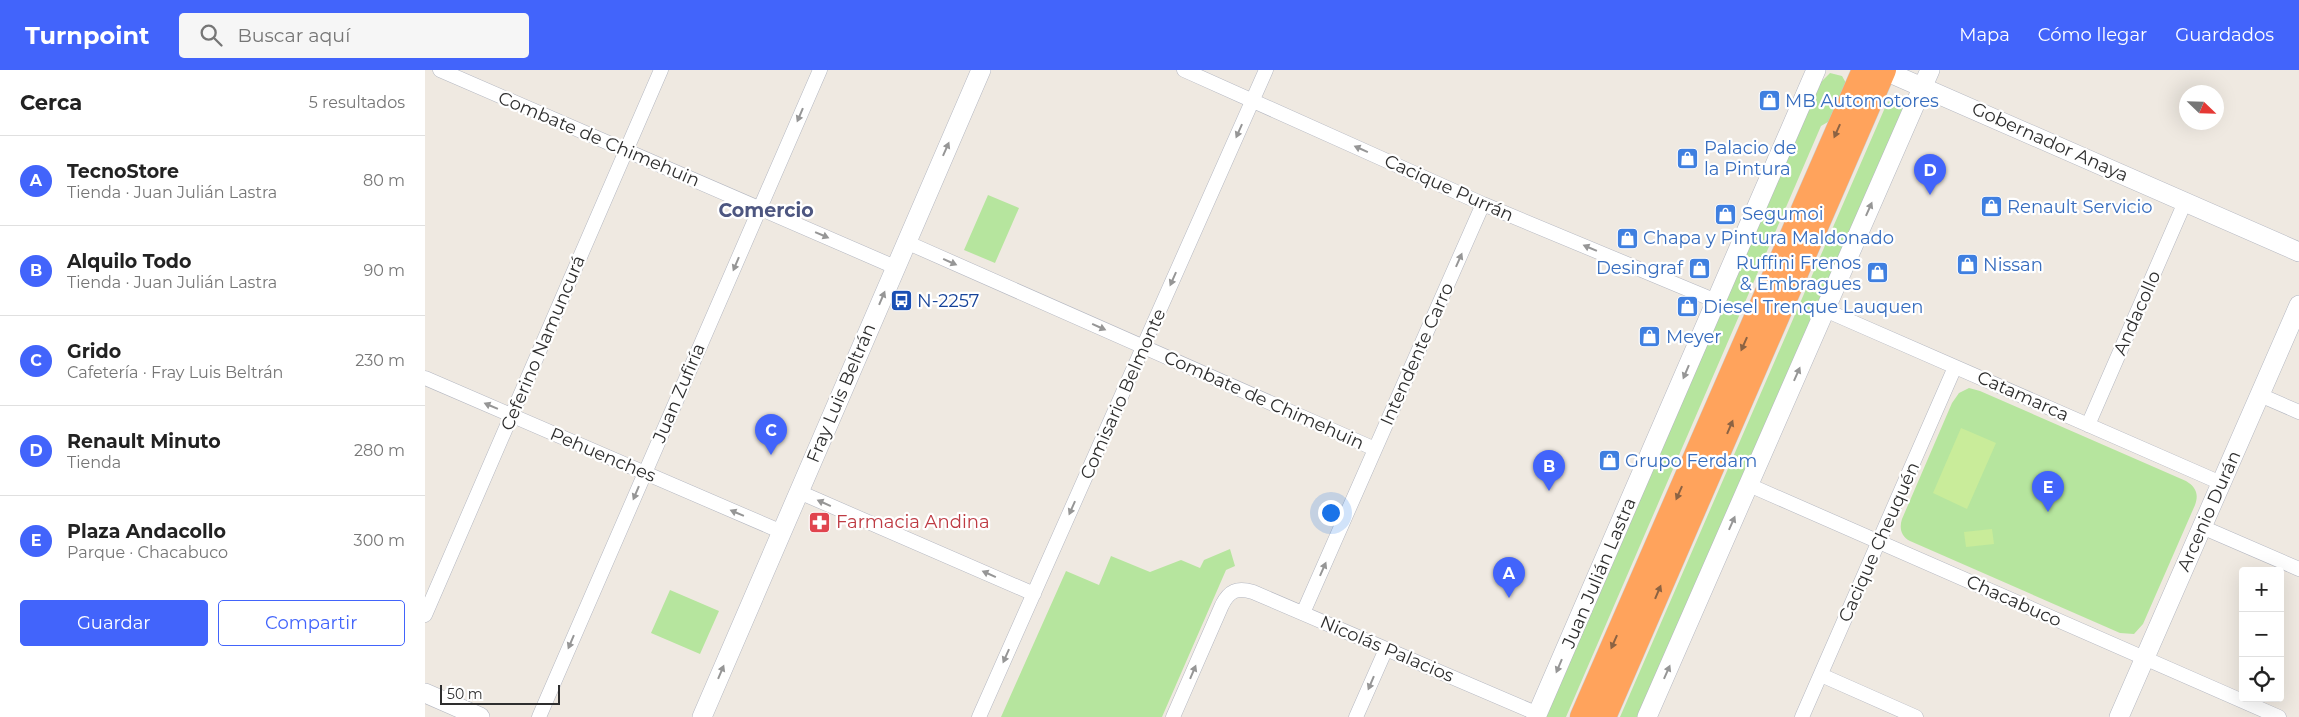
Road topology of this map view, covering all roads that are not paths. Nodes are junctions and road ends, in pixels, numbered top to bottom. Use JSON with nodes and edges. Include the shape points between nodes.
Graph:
{"nodes":[{"id":1,"x":440,"y":70,"type":"edge"},
{"id":2,"x":661,"y":70,"type":"edge"},
{"id":3,"x":820,"y":70,"type":"edge"},
{"id":4,"x":981,"y":70,"type":"edge"},
{"id":5,"x":1185,"y":70,"type":"edge"},
{"id":6,"x":1266,"y":70,"type":"edge"},
{"id":7,"x":1816,"y":70,"type":"edge"},
{"id":8,"x":1863,"y":70,"type":"edge"},
{"id":9,"x":1884,"y":70,"type":"edge"},
{"id":10,"x":1926,"y":78,"type":"edge"},
{"id":11,"x":1253,"y":100,"type":"junction"},
{"id":12,"x":626,"y":150,"type":"junction"},
{"id":13,"x":2185,"y":202,"type":"junction"},
{"id":14,"x":1483,"y":204,"type":"junction"},
{"id":15,"x":760,"y":208,"type":"junction"},
{"id":16,"x":906,"y":242,"type":"junction"},
{"id":17,"x":2299,"y":252,"type":"edge"},
{"id":18,"x":895,"y":267,"type":"junction"},
{"id":19,"x":1716,"y":301,"type":"junction"},
{"id":20,"x":2299,"y":305,"type":"edge"},
{"id":21,"x":1825,"y":310,"type":"junction"},
{"id":22,"x":1143,"y":347,"type":"junction"},
{"id":23,"x":1955,"y":367,"type":"junction"},
{"id":24,"x":425,"y":378,"type":"edge"},
{"id":25,"x":2260,"y":395,"type":"junction"},
{"id":26,"x":2299,"y":412,"type":"edge"},
{"id":27,"x":512,"y":415,"type":"junction"},
{"id":28,"x":2088,"y":425,"type":"junction"},
{"id":29,"x":1375,"y":449,"type":"junction"},
{"id":30,"x":645,"y":473,"type":"junction"},
{"id":31,"x":2221,"y":483,"type":"junction"},
{"id":32,"x":1749,"y":485,"type":"junction"},
{"id":33,"x":799,"y":492,"type":"junction"},
{"id":34,"x":2202,"y":527,"type":"junction"},
{"id":35,"x":781,"y":532,"type":"junction"},
{"id":36,"x":1879,"y":542,"type":"junction"},
{"id":37,"x":2299,"y":569,"type":"edge"},
{"id":38,"x":1034,"y":594,"type":"junction"},
{"id":39,"x":1303,"y":613,"type":"junction"},
{"id":40,"x":425,"y":616,"type":"edge"},
{"id":41,"x":1385,"y":649,"type":"junction"},
{"id":42,"x":2145,"y":658,"type":"junction"},
{"id":43,"x":1821,"y":675,"type":"junction"},
{"id":44,"x":425,"y":693,"type":"edge"},
{"id":45,"x":1537,"y":715,"type":"edge"},
{"id":46,"x":480,"y":717,"type":"edge"},
{"id":47,"x":539,"y":717,"type":"edge"},
{"id":48,"x":702,"y":717,"type":"edge"},
{"id":49,"x":979,"y":717,"type":"edge"},
{"id":50,"x":1173,"y":717,"type":"edge"},
{"id":51,"x":1356,"y":717,"type":"edge"},
{"id":52,"x":1582,"y":717,"type":"edge"},
{"id":53,"x":1604,"y":717,"type":"edge"},
{"id":54,"x":1647,"y":717,"type":"edge"},
{"id":55,"x":1802,"y":717,"type":"edge"},
{"id":56,"x":1916,"y":717,"type":"edge"},
{"id":57,"x":2119,"y":717,"type":"edge"},
{"id":58,"x":2279,"y":717,"type":"edge"}],
"edges":[{"from":1,"to":12,"type":"street","name":"Combate de Chimehuin"},
{"from":2,"to":12,"type":"street","name":"Ceferino Namuncurá"},
{"from":3,"to":15,"type":"street","name":"Juan Zufiría","one_way":true},
{"from":16,"to":4,"type":"street","name":"Fray Luis Beltrán","one_way":true},
{"from":5,"to":11,"type":"street","name":"Cacique Purrán"},
{"from":6,"to":11,"type":"street","name":"Comisario Belmonte"},
{"from":7,"to":19,"type":"street","name":"Juan Julián Lastra"},
{"from":8,"to":52,"type":"highway","one_way":true},
{"from":9,"to":10,"type":"street","name":"Gobernador Anaya"},
{"from":53,"to":9,"type":"highway","one_way":true},
{"from":10,"to":13,"type":"street","name":"Gobernador Anaya"},
{"from":21,"to":10,"type":"street","one_way":true},
{"from":14,"to":11,"type":"street","name":"Cacique Purrán","one_way":true},
{"from":11,"to":22,"type":"street","name":"Comisario Belmonte","one_way":true},
{"from":12,"to":15,"type":"street","name":"Combate de Chimehuin"},
{"from":12,"to":27,"type":"street","name":"Ceferino Namuncurá"},
{"from":13,"to":17,"type":"street","name":"Gobernador Anaya"},
{"from":13,"to":28,"type":"street","name":"Andacollo"},
{"from":19,"to":14,"type":"street","name":"Cacique Purrán","one_way":true},
{"from":29,"to":14,"type":"street","name":"Intendente Carro","one_way":true},
{"from":15,"to":18,"type":"street","name":"Combate de Chimehuin","one_way":true},
{"from":15,"to":30,"type":"street","name":"Juan Zufiría","one_way":true},
{"from":16,"to":18,"type":"street","name":"Fray Luis Beltrán"},
{"from":16,"to":22,"type":"street","name":"Combate de Chimehuin","one_way":true},
{"from":33,"to":18,"type":"street","name":"Fray Luis Beltrán","one_way":true},
{"from":19,"to":45,"type":"street","name":"Juan Julián Lastra","one_way":true},
{"from":20,"to":25,"type":"street","name":"Arcenio Durán"},
{"from":21,"to":23,"type":"street","name":"Catamarca"},
{"from":32,"to":21,"type":"street","one_way":true},
{"from":22,"to":29,"type":"street","name":"Combate de Chimehuin"},
{"from":22,"to":38,"type":"street","name":"Comisario Belmonte","one_way":true},
{"from":23,"to":28,"type":"street","name":"Catamarca"},
{"from":23,"to":36,"type":"street","name":"Cacique Cheuquén"},
{"from":27,"to":24,"type":"street","name":"Pehuenches","one_way":true},
{"from":25,"to":26,"type":"street"},
{"from":25,"to":31,"type":"street","name":"Arcenio Durán"},
{"from":27,"to":30,"type":"street","name":"Pehuenches"},
{"from":27,"to":40,"type":"street","name":"Ceferino Namuncurá"},
{"from":28,"to":31,"type":"street","name":"Catamarca"},
{"from":39,"to":29,"type":"street","name":"Intendente Carro","one_way":true},
{"from":35,"to":30,"type":"street","name":"Pehuenches","one_way":true},
{"from":30,"to":47,"type":"street","name":"Juan Zufiría","one_way":true},
{"from":31,"to":34,"type":"street","name":"Arcenio Durán"},
{"from":32,"to":36,"type":"street","name":"Chacabuco"},
{"from":54,"to":32,"type":"street","one_way":true},
{"from":33,"to":35,"type":"street","name":"Fray Luis Beltrán"},
{"from":38,"to":33,"type":"street","one_way":true},
{"from":34,"to":37,"type":"street"},
{"from":34,"to":42,"type":"street","name":"Arcenio Durán"},
{"from":48,"to":35,"type":"street","name":"Fray Luis Beltrán","one_way":true},
{"from":36,"to":42,"type":"street","name":"Chacabuco"},
{"from":36,"to":43,"type":"street","name":"Cacique Cheuquén"},
{"from":38,"to":49,"type":"street","name":"Comisario Belmonte","one_way":true},
{"from":39,"to":41,"type":"street","name":"Nicolás Palacios"},
{"from":50,"to":39,"type":"street","name":"Nicolás Palacios","one_way":true,"via":[[1222,604],[1235,590],[1253,592]]},
{"from":41,"to":45,"type":"street","name":"Nicolás Palacios"},
{"from":41,"to":51,"type":"street","one_way":true},
{"from":42,"to":57,"type":"street","name":"Arcenio Durán"},
{"from":42,"to":58,"type":"street","name":"Chacabuco"},
{"from":43,"to":55,"type":"street","name":"Cacique Cheuquén"},
{"from":43,"to":56,"type":"street"},
{"from":44,"to":46,"type":"street"}]}
